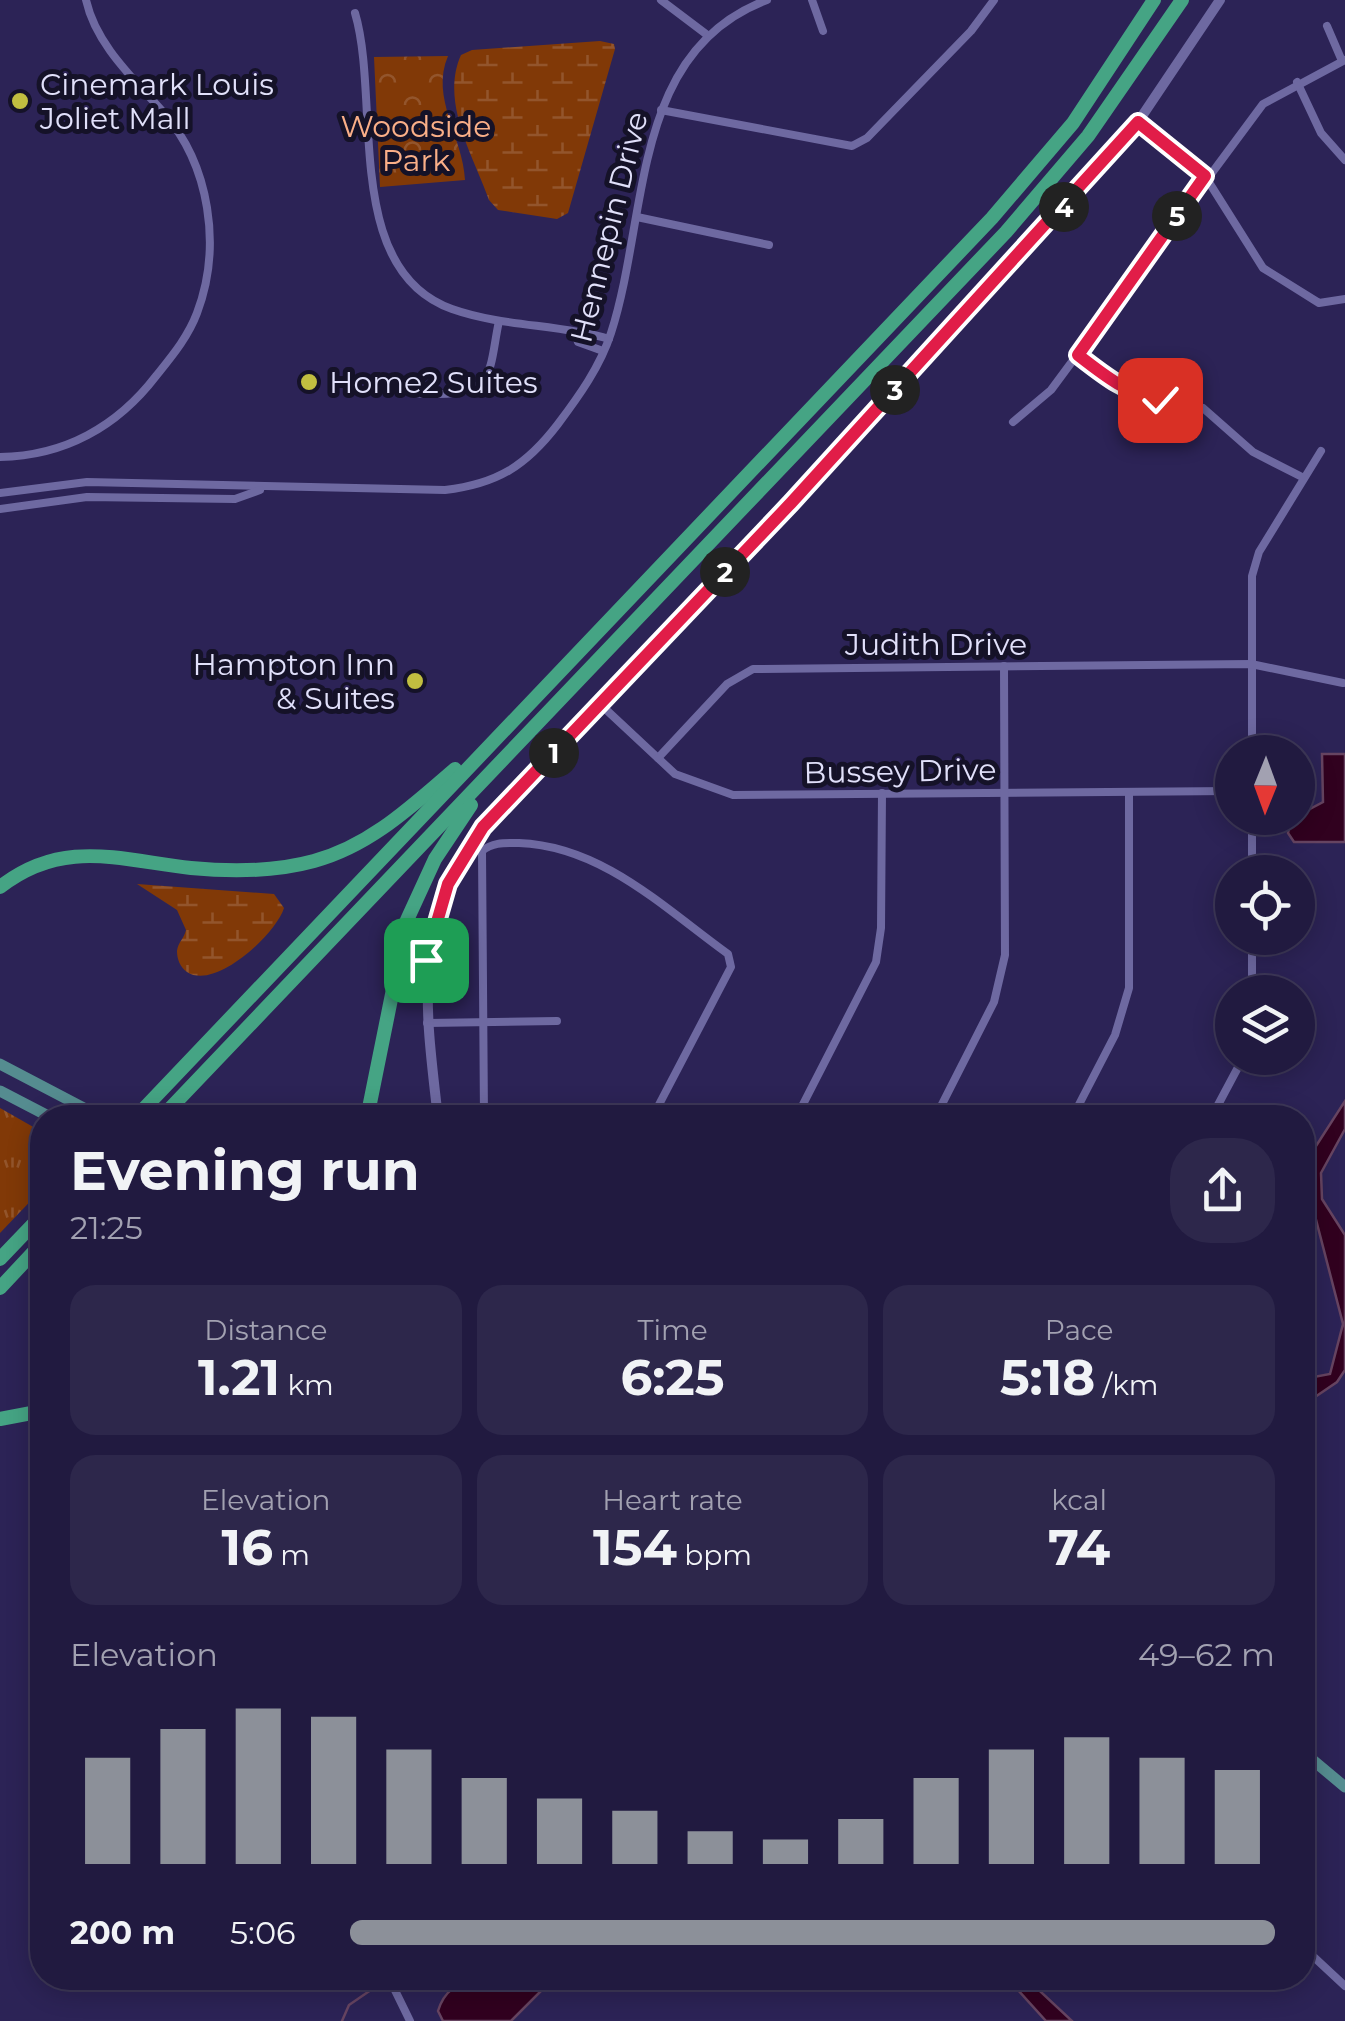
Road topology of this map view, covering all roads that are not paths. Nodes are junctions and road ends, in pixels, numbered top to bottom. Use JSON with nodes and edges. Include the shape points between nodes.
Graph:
{"nodes":[{"id":1,"x":86,"y":0,"type":"edge"},
{"id":2,"x":662,"y":0,"type":"edge"},
{"id":3,"x":766,"y":0,"type":"edge"},
{"id":4,"x":812,"y":0,"type":"edge"},
{"id":5,"x":994,"y":0,"type":"edge"},
{"id":6,"x":1154,"y":0,"type":"edge"},
{"id":7,"x":1182,"y":0,"type":"edge"},
{"id":8,"x":1220,"y":0,"type":"edge"},
{"id":9,"x":355,"y":13,"type":"dead end"},
{"id":10,"x":1327,"y":26,"type":"dead end"},
{"id":11,"x":823,"y":31,"type":"dead end"},
{"id":12,"x":706,"y":34,"type":"junction"},
{"id":13,"x":1343,"y":61,"type":"edge"},
{"id":14,"x":1297,"y":82,"type":"junction"},
{"id":15,"x":660,"y":110,"type":"junction"},
{"id":16,"x":1138,"y":122,"type":"junction"},
{"id":17,"x":1345,"y":160,"type":"edge"},
{"id":18,"x":1205,"y":176,"type":"junction"},
{"id":19,"x":637,"y":217,"type":"junction"},
{"id":20,"x":769,"y":245,"type":"dead end"},
{"id":21,"x":1345,"y":298,"type":"edge"},
{"id":22,"x":500,"y":320,"type":"junction"},
{"id":23,"x":574,"y":334,"type":"junction"},
{"id":24,"x":609,"y":339,"type":"junction"},
{"id":25,"x":604,"y":351,"type":"junction"},
{"id":26,"x":1078,"y":355,"type":"junction"},
{"id":27,"x":394,"y":384,"type":"dead end"},
{"id":28,"x":1013,"y":422,"type":"dead end"},
{"id":29,"x":1321,"y":451,"type":"dead end"},
{"id":30,"x":0,"y":456,"type":"edge"},
{"id":31,"x":1304,"y":478,"type":"junction"},
{"id":32,"x":264,"y":488,"type":"junction"},
{"id":33,"x":0,"y":493,"type":"edge"},
{"id":34,"x":0,"y":509,"type":"edge"},
{"id":35,"x":1251,"y":664,"type":"junction"},
{"id":36,"x":1004,"y":666,"type":"junction"},
{"id":37,"x":1343,"y":683,"type":"edge"},
{"id":38,"x":600,"y":704,"type":"junction"},
{"id":39,"x":512,"y":720,"type":"junction"},
{"id":40,"x":1252,"y":735,"type":"edge"},
{"id":41,"x":658,"y":758,"type":"junction"},
{"id":42,"x":492,"y":772,"type":"junction"},
{"id":43,"x":1215,"y":791,"type":"edge"},
{"id":44,"x":1005,"y":792,"type":"junction"},
{"id":45,"x":1129,"y":792,"type":"junction"},
{"id":46,"x":882,"y":794,"type":"junction"},
{"id":47,"x":0,"y":887,"type":"edge"},
{"id":48,"x":557,"y":1021,"type":"dead end"},
{"id":49,"x":485,"y":1022,"type":"junction"},
{"id":50,"x":427,"y":1023,"type":"junction"},
{"id":51,"x":0,"y":1064,"type":"edge"},
{"id":52,"x":1234,"y":1075,"type":"edge"},
{"id":53,"x":0,"y":1090,"type":"edge"},
{"id":54,"x":78,"y":1105,"type":"edge"},
{"id":55,"x":147,"y":1105,"type":"edge"},
{"id":56,"x":174,"y":1105,"type":"edge"},
{"id":57,"x":370,"y":1105,"type":"edge"},
{"id":58,"x":436,"y":1105,"type":"edge"},
{"id":59,"x":484,"y":1105,"type":"edge"},
{"id":60,"x":659,"y":1105,"type":"edge"},
{"id":61,"x":803,"y":1105,"type":"edge"},
{"id":62,"x":941,"y":1105,"type":"edge"},
{"id":63,"x":1079,"y":1105,"type":"edge"},
{"id":64,"x":1218,"y":1105,"type":"edge"},
{"id":65,"x":30,"y":1106,"type":"edge"},
{"id":66,"x":30,"y":1228,"type":"edge"},
{"id":67,"x":30,"y":1255,"type":"edge"},
{"id":68,"x":0,"y":1259,"type":"edge"},
{"id":69,"x":0,"y":1288,"type":"edge"},
{"id":70,"x":30,"y":1413,"type":"edge"},
{"id":71,"x":0,"y":1418,"type":"edge"},
{"id":72,"x":1315,"y":1761,"type":"edge"},
{"id":73,"x":1345,"y":1788,"type":"edge"},
{"id":74,"x":1315,"y":1958,"type":"edge"},
{"id":75,"x":1345,"y":1986,"type":"edge"},
{"id":76,"x":395,"y":1990,"type":"edge"},
{"id":77,"x":410,"y":2021,"type":"edge"}],
"edges":[{"from":1,"to":30,"type":"street","via":[[116,59],[165,114],[201,176],[207,272],[183,341],[117,417],[51,452]]},
{"from":2,"to":12,"type":"street"},
{"from":3,"to":12,"type":"street","name":"Hennepin Drive"},
{"from":4,"to":11,"type":"street"},
{"from":5,"to":15,"type":"street","via":[[971,31],[852,146]]},
{"from":6,"to":39,"type":"highway","via":[[1073,123],[992,218]]},
{"from":7,"to":42,"type":"highway","via":[[1088,136],[1006,232]]},
{"from":8,"to":16,"type":"street"},
{"from":9,"to":22,"type":"street","via":[[366,60],[370,172],[392,254],[427,297]]},
{"from":10,"to":13,"type":"street"},
{"from":12,"to":15,"type":"street","name":"Hennepin Drive"},
{"from":13,"to":14,"type":"street"},
{"from":14,"to":17,"type":"street","via":[[1321,133]]},
{"from":14,"to":18,"type":"street","via":[[1262,104]]},
{"from":15,"to":19,"type":"street","name":"Hennepin Drive"},
{"from":16,"to":18,"type":"street"},
{"from":16,"to":38,"type":"street"},
{"from":18,"to":21,"type":"street","via":[[1263,268],[1319,303]]},
{"from":18,"to":26,"type":"street"},
{"from":19,"to":20,"type":"street"},
{"from":19,"to":24,"type":"street","name":"Hennepin Drive"},
{"from":22,"to":23,"type":"street"},
{"from":22,"to":27,"type":"street","via":[[480,388],[469,394],[408,394]]},
{"from":23,"to":24,"type":"street"},
{"from":23,"to":25,"type":"street"},
{"from":24,"to":25,"type":"street","name":"Hennepin Drive"},
{"from":25,"to":32,"type":"street","name":"Hennepin Drive","via":[[538,450],[496,481],[445,490]]},
{"from":26,"to":28,"type":"street"},
{"from":26,"to":31,"type":"street","via":[[1134,394],[1204,408],[1253,452]]},
{"from":29,"to":31,"type":"street"},
{"from":31,"to":35,"type":"street","via":[[1256,564]]},
{"from":32,"to":33,"type":"street","via":[[86,482]]},
{"from":32,"to":34,"type":"street","via":[[235,499],[87,498]]},
{"from":35,"to":36,"type":"street","name":"Judith Drive"},
{"from":35,"to":37,"type":"street","name":"Judith Drive"},
{"from":35,"to":40,"type":"street"},
{"from":36,"to":41,"type":"street","name":"Judith Drive","via":[[753,669],[727,684]]},
{"from":36,"to":44,"type":"street"},
{"from":38,"to":41,"type":"street","name":"Bussey Drive"},
{"from":38,"to":50,"type":"street","via":[[464,854],[437,911],[426,960]]},
{"from":39,"to":47,"type":"highway","via":[[404,813],[313,861],[222,870],[85,854],[31,865]]},
{"from":39,"to":55,"type":"highway"},
{"from":41,"to":46,"type":"street","name":"Bussey Drive","via":[[676,774],[732,795]]},
{"from":42,"to":56,"type":"highway"},
{"from":42,"to":57,"type":"highway","via":[[435,859],[407,920]]},
{"from":43,"to":45,"type":"street","name":"Bussey Drive"},
{"from":44,"to":45,"type":"street","name":"Bussey Drive"},
{"from":44,"to":46,"type":"street","name":"Bussey Drive"},
{"from":44,"to":62,"type":"street","via":[[1000,980]]},
{"from":45,"to":63,"type":"street","via":[[1128,988],[1115,1035]]},
{"from":46,"to":61,"type":"street","via":[[879,950]]},
{"from":48,"to":49,"type":"street"},
{"from":49,"to":50,"type":"street"},
{"from":49,"to":59,"type":"street"},
{"from":49,"to":60,"type":"street","via":[[482,850],[545,846],[598,862],[731,962]]},
{"from":50,"to":58,"type":"street"},
{"from":51,"to":54,"type":"main road"},
{"from":52,"to":64,"type":"street"},
{"from":53,"to":65,"type":"main road"},
{"from":66,"to":68,"type":"highway"},
{"from":67,"to":69,"type":"highway"},
{"from":70,"to":71,"type":"highway"},
{"from":72,"to":73,"type":"main road"},
{"from":74,"to":75,"type":"street"},
{"from":76,"to":77,"type":"street"}]}
